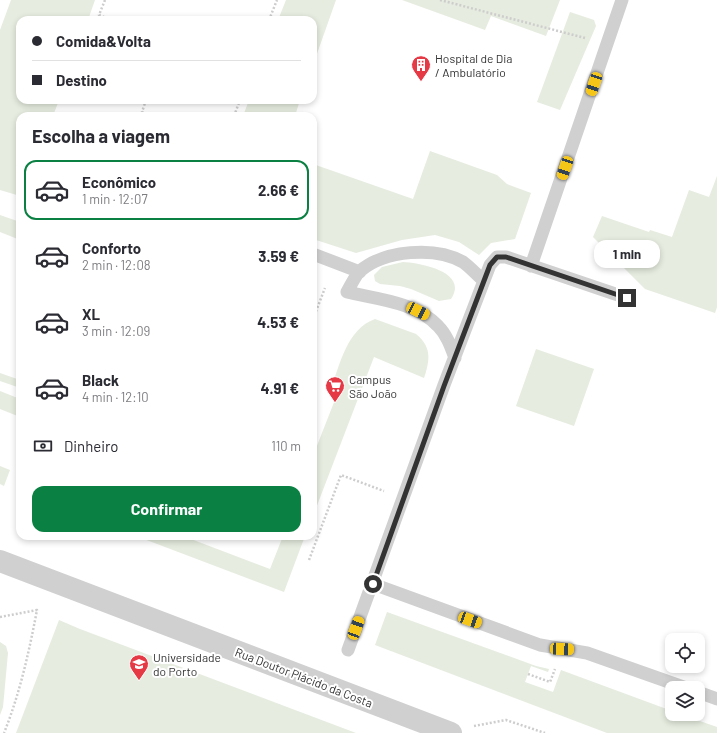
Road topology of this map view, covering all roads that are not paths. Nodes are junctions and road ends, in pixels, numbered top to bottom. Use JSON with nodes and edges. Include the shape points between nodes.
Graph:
{"nodes":[{"id":1,"x":622,"y":0,"type":"edge"},
{"id":2,"x":317,"y":256,"type":"edge"},
{"id":3,"x":531,"y":266,"type":"junction"},
{"id":4,"x":360,"y":272,"type":"junction"},
{"id":5,"x":484,"y":281,"type":"junction"},
{"id":6,"x":627,"y":298,"type":"dead end"},
{"id":7,"x":455,"y":358,"type":"junction"},
{"id":8,"x":0,"y":562,"type":"edge"},
{"id":9,"x":373,"y":584,"type":"junction"},
{"id":10,"x":348,"y":650,"type":"dead end"},
{"id":11,"x":666,"y":681,"type":"edge"},
{"id":12,"x":705,"y":695,"type":"edge"},
{"id":13,"x":717,"y":699,"type":"edge"},
{"id":14,"x":450,"y":733,"type":"edge"}],
"edges":[{"from":1,"to":3,"type":"lane"},
{"from":2,"to":4,"type":"lane"},
{"from":3,"to":5,"type":"lane","via":[[506,257],[497,257],[490,265]]},
{"from":3,"to":6,"type":"lane"},
{"from":4,"to":5,"type":"lane","via":[[379,260],[406,253],[436,254],[463,262]]},
{"from":4,"to":7,"type":"lane","via":[[347,292],[409,307],[426,315],[439,326],[448,339]]},
{"from":5,"to":7,"type":"lane"},
{"from":7,"to":9,"type":"lane"},
{"from":8,"to":14,"type":"street","name":"Rua Doutor Plácido da Costa"},
{"from":9,"to":10,"type":"lane"},
{"from":9,"to":11,"type":"lane","via":[[540,645],[586,653]]},
{"from":12,"to":13,"type":"lane"}]}
